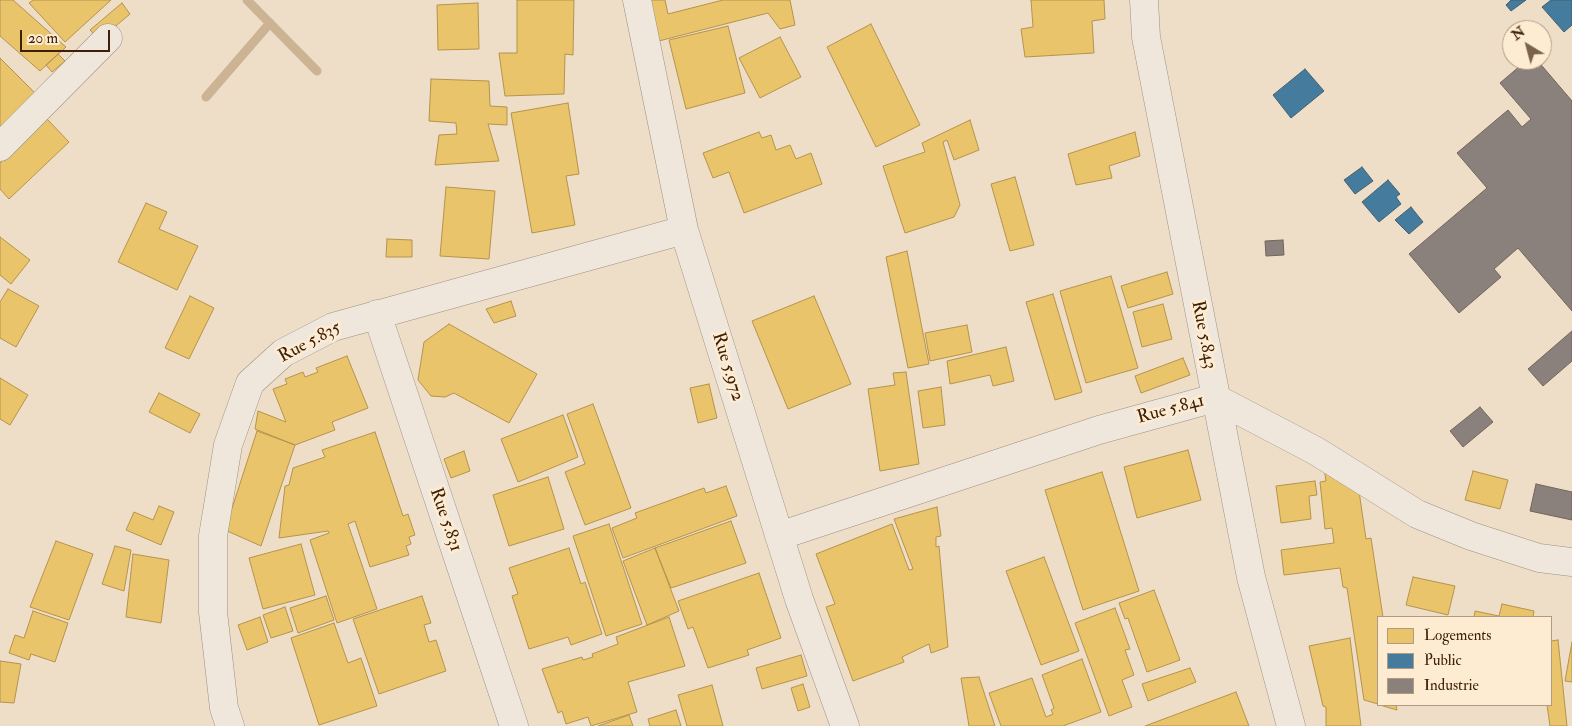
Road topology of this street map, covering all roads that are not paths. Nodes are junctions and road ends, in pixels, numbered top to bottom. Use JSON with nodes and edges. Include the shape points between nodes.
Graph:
{"nodes":[{"id":1,"x":637,"y":0,"type":"edge"},
{"id":2,"x":1144,"y":0,"type":"edge"},
{"id":3,"x":108,"y":38,"type":"dead end"},
{"id":4,"x":0,"y":147,"type":"edge"},
{"id":5,"x":684,"y":230,"type":"junction"},
{"id":6,"x":377,"y":314,"type":"junction"},
{"id":7,"x":1215,"y":398,"type":"junction"},
{"id":8,"x":779,"y":536,"type":"junction"},
{"id":9,"x":1572,"y":562,"type":"edge"},
{"id":10,"x":230,"y":726,"type":"edge"},
{"id":11,"x":514,"y":726,"type":"edge"},
{"id":12,"x":845,"y":726,"type":"edge"},
{"id":13,"x":1291,"y":726,"type":"edge"}],
"edges":[{"from":1,"to":5,"type":"street","name":"Rue 5.972"},
{"from":2,"to":7,"type":"street","name":"Rue 5.843","via":[[1146,37]]},
{"from":3,"to":4,"type":"street"},
{"from":5,"to":6,"type":"street","name":"Rue 5.835"},
{"from":5,"to":8,"type":"street","name":"Rue 5.972"},
{"from":6,"to":10,"type":"street","name":"Rue 5.835","via":[[333,327],[283,353],[250,383],[228,445],[213,536],[213,612],[224,708]]},
{"from":6,"to":11,"type":"street","name":"Rue 5.831"},
{"from":7,"to":8,"type":"street","name":"Rue 5.841","via":[[1099,430]]},
{"from":7,"to":9,"type":"street","name":"Rue 5.841","via":[[1316,451],[1418,514],[1471,536],[1540,558]]},
{"from":7,"to":13,"type":"street","name":"Rue 5.843","via":[[1251,577]]},
{"from":8,"to":12,"type":"street","name":"Rue 5.972"}]}
